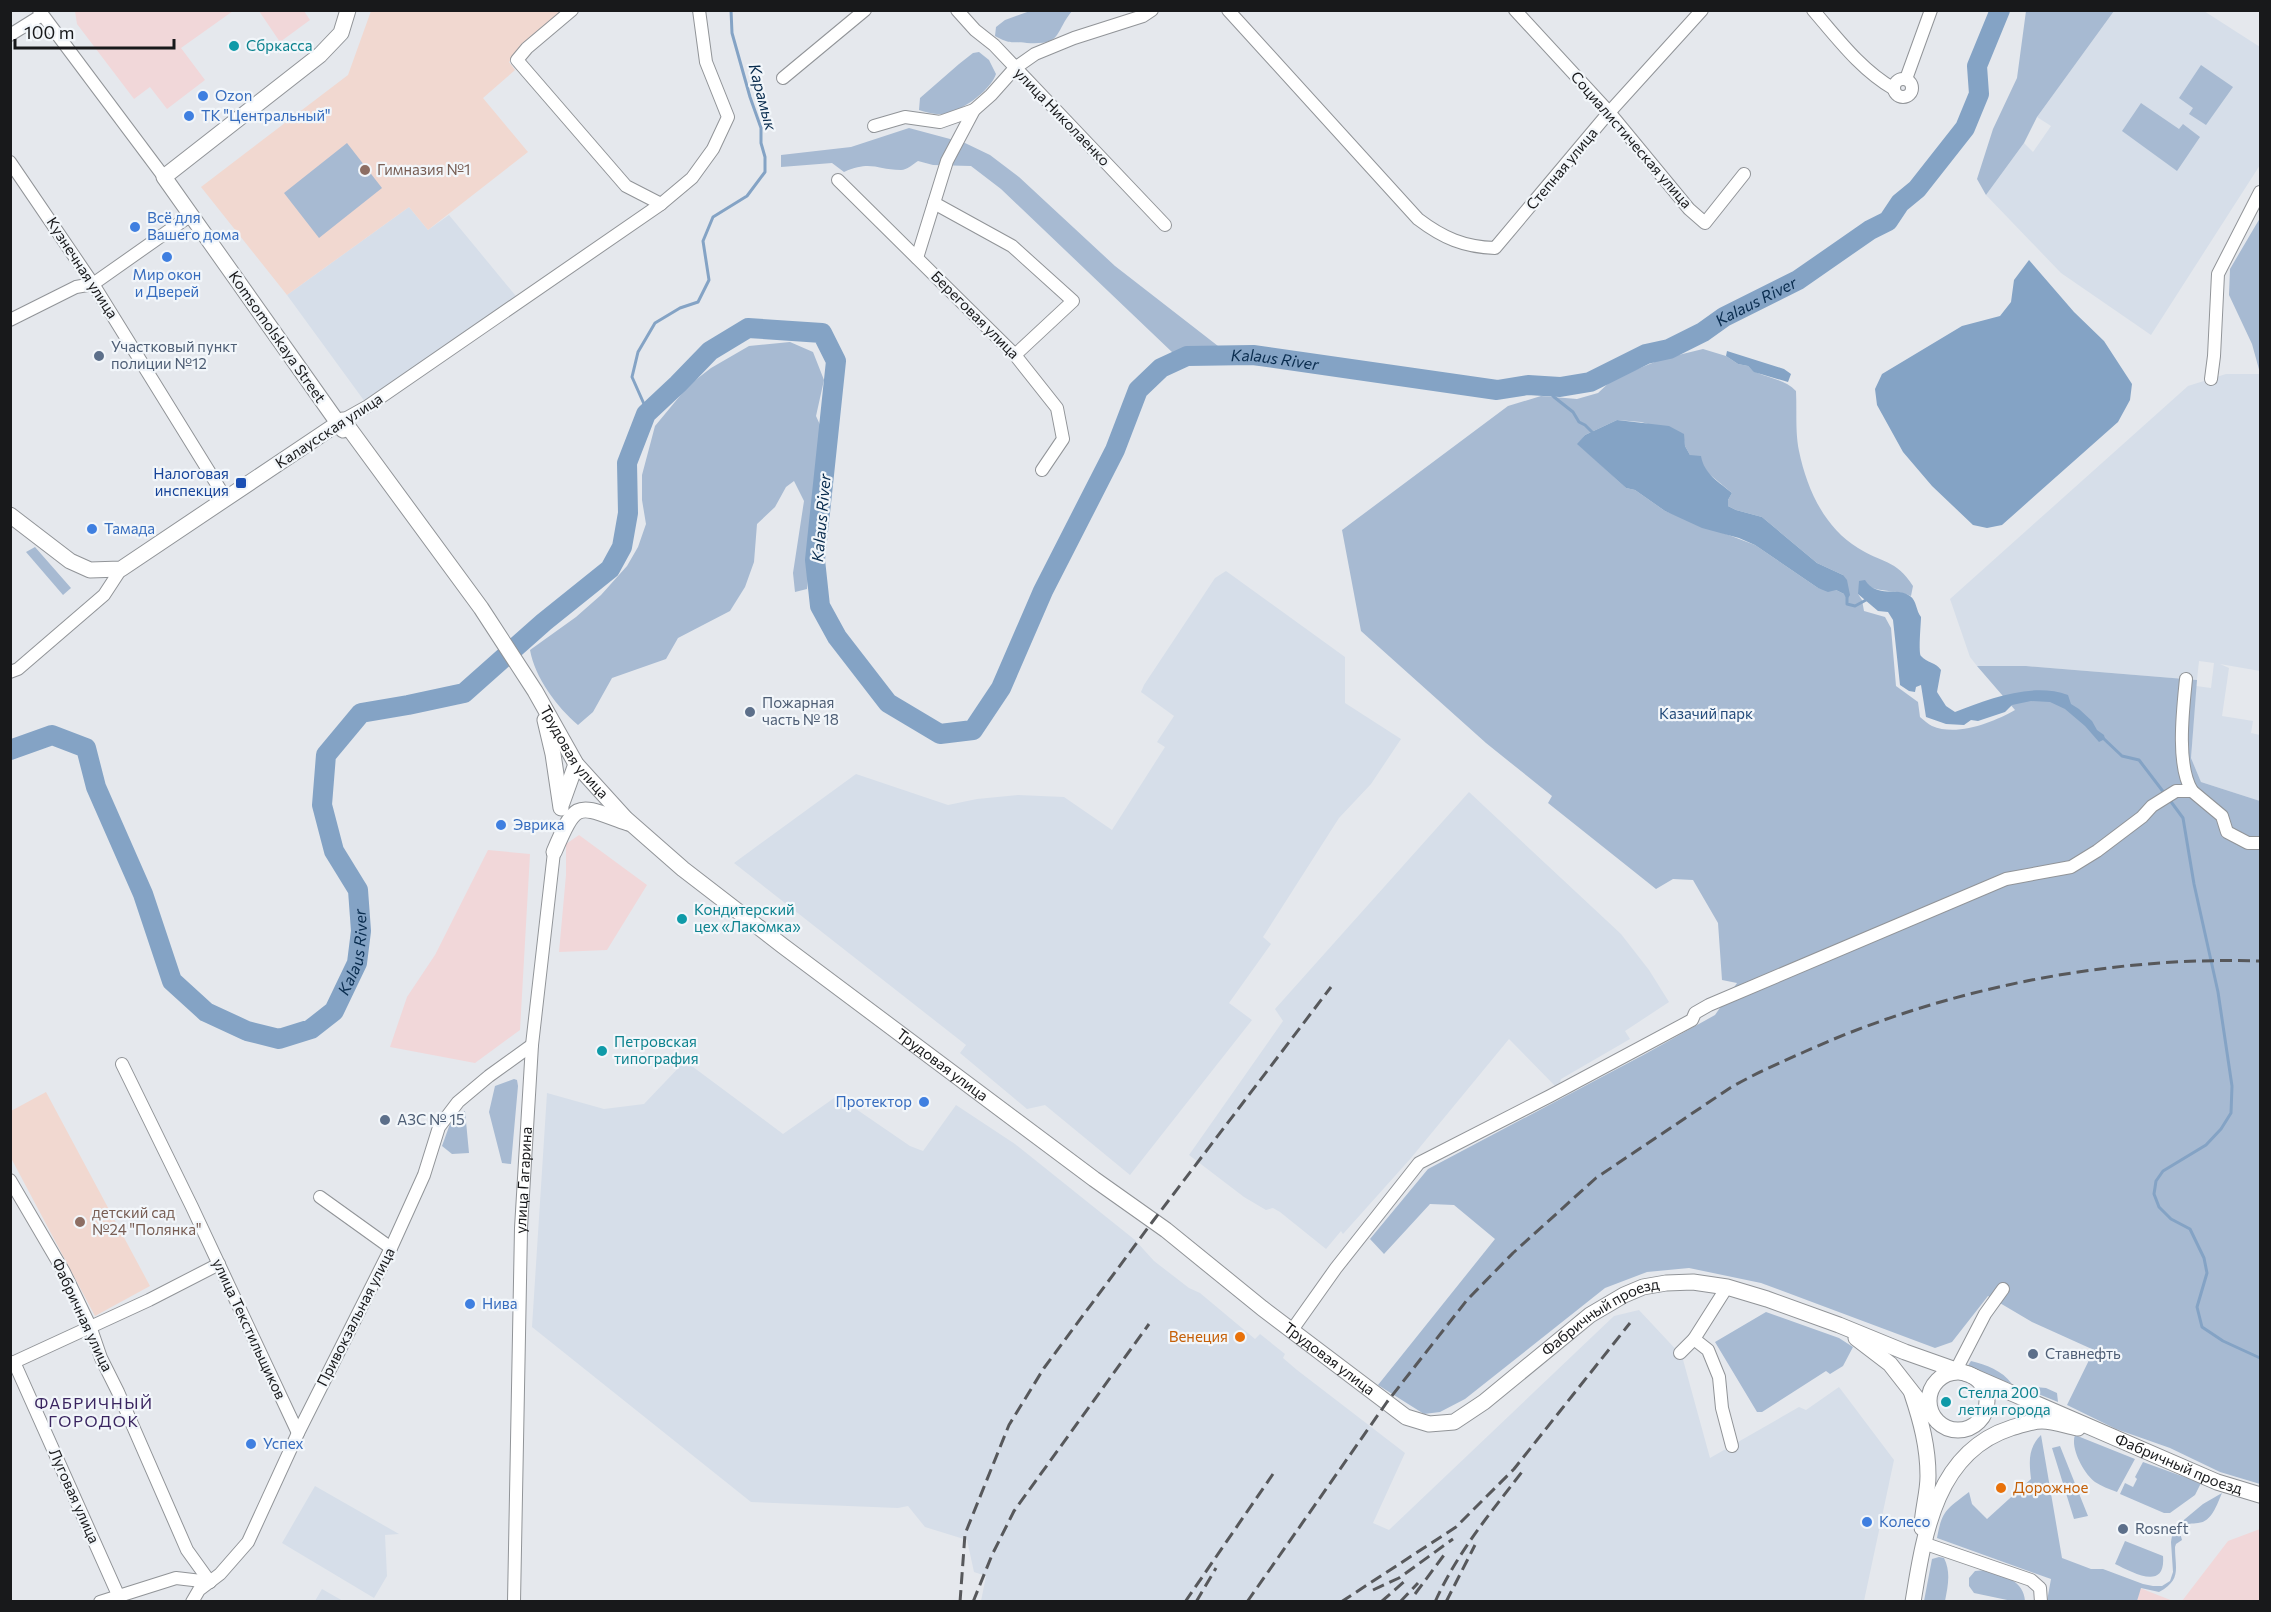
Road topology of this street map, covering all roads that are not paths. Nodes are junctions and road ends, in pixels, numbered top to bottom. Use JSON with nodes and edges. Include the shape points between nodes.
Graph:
{"nodes":[{"id":1,"x":348,"y":10,"type":"edge"},
{"id":2,"x":572,"y":10,"type":"edge"},
{"id":3,"x":699,"y":10,"type":"edge"},
{"id":4,"x":866,"y":10,"type":"edge"},
{"id":5,"x":957,"y":10,"type":"edge"},
{"id":6,"x":1152,"y":10,"type":"edge"},
{"id":7,"x":1228,"y":10,"type":"edge"},
{"id":8,"x":1515,"y":10,"type":"edge"},
{"id":9,"x":1702,"y":10,"type":"edge"},
{"id":10,"x":1813,"y":10,"type":"edge"},
{"id":11,"x":1931,"y":10,"type":"edge"},
{"id":12,"x":41,"y":13,"type":"edge"},
{"id":13,"x":10,"y":35,"type":"edge"},
{"id":14,"x":1015,"y":68,"type":"junction"},
{"id":15,"x":783,"y":78,"type":"dead end"},
{"id":16,"x":974,"y":110,"type":"junction"},
{"id":17,"x":1609,"y":112,"type":"junction"},
{"id":18,"x":874,"y":126,"type":"dead end"},
{"id":19,"x":10,"y":162,"type":"edge"},
{"id":20,"x":1744,"y":174,"type":"dead end"},
{"id":21,"x":164,"y":177,"type":"junction"},
{"id":22,"x":838,"y":180,"type":"dead end"},
{"id":23,"x":2260,"y":192,"type":"edge"},
{"id":24,"x":934,"y":203,"type":"junction"},
{"id":25,"x":661,"y":204,"type":"junction"},
{"id":26,"x":191,"y":215,"type":"junction"},
{"id":27,"x":1165,"y":225,"type":"dead end"},
{"id":28,"x":917,"y":258,"type":"junction"},
{"id":29,"x":93,"y":284,"type":"junction"},
{"id":30,"x":10,"y":320,"type":"edge"},
{"id":31,"x":1016,"y":355,"type":"junction"},
{"id":32,"x":2211,"y":379,"type":"dead end"},
{"id":33,"x":342,"y":422,"type":"junction"},
{"id":34,"x":1042,"y":470,"type":"dead end"},
{"id":35,"x":226,"y":499,"type":"junction"},
{"id":36,"x":10,"y":515,"type":"edge"},
{"id":37,"x":17,"y":529,"type":"edge"},
{"id":38,"x":121,"y":569,"type":"junction"},
{"id":39,"x":10,"y":672,"type":"edge"},
{"id":40,"x":2186,"y":679,"type":"dead end"},
{"id":41,"x":536,"y":692,"type":"junction"},
{"id":42,"x":576,"y":764,"type":"junction"},
{"id":43,"x":2192,"y":791,"type":"junction"},
{"id":44,"x":561,"y":808,"type":"junction"},
{"id":45,"x":632,"y":825,"type":"junction"},
{"id":46,"x":2260,"y":843,"type":"edge"},
{"id":47,"x":554,"y":852,"type":"junction"},
{"id":48,"x":532,"y":1045,"type":"junction"},
{"id":49,"x":122,"y":1064,"type":"dead end"},
{"id":50,"x":10,"y":1180,"type":"edge"},
{"id":51,"x":320,"y":1197,"type":"dead end"},
{"id":52,"x":391,"y":1248,"type":"junction"},
{"id":53,"x":219,"y":1264,"type":"junction"},
{"id":54,"x":1727,"y":1287,"type":"junction"},
{"id":55,"x":2003,"y":1288,"type":"dead end"},
{"id":56,"x":1839,"y":1325,"type":"junction"},
{"id":57,"x":90,"y":1326,"type":"junction"},
{"id":58,"x":1292,"y":1330,"type":"junction"},
{"id":59,"x":1694,"y":1339,"type":"junction"},
{"id":60,"x":1680,"y":1353,"type":"dead end"},
{"id":61,"x":12,"y":1363,"type":"edge"},
{"id":62,"x":1963,"y":1372,"type":"junction"},
{"id":63,"x":1912,"y":1394,"type":"junction"},
{"id":64,"x":1387,"y":1402,"type":"joint"},
{"id":65,"x":1934,"y":1416,"type":"junction"},
{"id":66,"x":1976,"y":1425,"type":"junction"},
{"id":67,"x":2010,"y":1428,"type":"junction"},
{"id":68,"x":298,"y":1432,"type":"junction"},
{"id":69,"x":2099,"y":1432,"type":"junction"},
{"id":70,"x":1732,"y":1446,"type":"dead end"},
{"id":71,"x":1963,"y":1456,"type":"junction"},
{"id":72,"x":2260,"y":1495,"type":"edge"},
{"id":73,"x":1923,"y":1543,"type":"junction"},
{"id":74,"x":210,"y":1582,"type":"junction"},
{"id":75,"x":119,"y":1597,"type":"junction"},
{"id":76,"x":100,"y":1602,"type":"edge"},
{"id":77,"x":192,"y":1602,"type":"edge"},
{"id":78,"x":514,"y":1602,"type":"edge"},
{"id":79,"x":1912,"y":1602,"type":"edge"},
{"id":80,"x":2041,"y":1602,"type":"edge"}],
"edges":[{"from":1,"to":21,"type":"main road","via":[[341,33],[320,55]]},
{"from":2,"to":25,"type":"street","via":[[517,60],[626,186]]},
{"from":3,"to":25,"type":"street","name":"Калаусская улица","via":[[706,62],[728,117],[713,149],[692,178]]},
{"from":4,"to":15,"type":"street"},
{"from":5,"to":14,"type":"street","name":"улица Николаенко"},
{"from":6,"to":14,"type":"street","via":[[1035,54]]},
{"from":7,"to":17,"type":"street","name":"Степная улица","via":[[1418,219],[1436,233],[1473,247],[1495,248]]},
{"from":8,"to":17,"type":"street","name":"Социалистическая улица"},
{"from":9,"to":17,"type":"street","name":"Степная улица"},
{"from":10,"to":11,"type":"street","via":[[1863,67],[1899,96],[1908,96],[1912,89],[1906,79]]},
{"from":12,"to":13,"type":"street"},
{"from":12,"to":21,"type":"street"},
{"from":14,"to":16,"type":"street"},
{"from":14,"to":27,"type":"street","name":"улица Николаенко"},
{"from":16,"to":18,"type":"street","via":[[940,122],[905,117]]},
{"from":16,"to":24,"type":"street","via":[[947,161]]},
{"from":17,"to":20,"type":"street","name":"Социалистическая улица","via":[[1705,223]]},
{"from":19,"to":29,"type":"street","name":"Кузнечная улица"},
{"from":21,"to":26,"type":"main road","name":"Komsomolskaya Street"},
{"from":22,"to":28,"type":"street","name":"Береговая улица"},
{"from":23,"to":32,"type":"street","via":[[2218,274]]},
{"from":24,"to":28,"type":"street"},
{"from":24,"to":31,"type":"street","via":[[1012,246],[1074,301]]},
{"from":25,"to":33,"type":"street","name":"Калаусская улица"},
{"from":26,"to":29,"type":"street"},
{"from":26,"to":33,"type":"main road","name":"Komsomolskaya Street"},
{"from":28,"to":31,"type":"street","name":"Береговая улица"},
{"from":29,"to":30,"type":"street","via":[[75,287]]},
{"from":29,"to":35,"type":"street","name":"Кузнечная улица"},
{"from":31,"to":34,"type":"street","name":"Береговая улица","via":[[1058,408],[1063,439]]},
{"from":33,"to":35,"type":"main road","name":"Калаусская улица"},
{"from":33,"to":41,"type":"main road","name":"Komsomolskaya Street","via":[[425,542],[481,608]]},
{"from":35,"to":38,"type":"main road","name":"Калаусская улица"},
{"from":36,"to":37,"type":"main road"},
{"from":37,"to":38,"type":"main road","via":[[90,570]]},
{"from":38,"to":39,"type":"street","name":"Калаусская улица","via":[[104,596]]},
{"from":40,"to":43,"type":"street","via":[[2184,755]]},
{"from":41,"to":42,"type":"main road","name":"Трудовая улица"},
{"from":41,"to":44,"type":"main road","via":[[549,733]]},
{"from":42,"to":44,"type":"main road","name":"улица Гагарина"},
{"from":42,"to":45,"type":"main road","name":"Трудовая улица"},
{"from":43,"to":46,"type":"street","via":[[2222,816],[2227,832],[2248,843]]},
{"from":43,"to":58,"type":"street","via":[[2176,791],[2152,806],[2071,867],[2006,879],[1709,1005],[1695,1013],[1692,1020],[1419,1163]]},
{"from":44,"to":47,"type":"main road","name":"улица Гагарина"},
{"from":45,"to":47,"type":"main road","via":[[588,808],[575,812],[564,826]]},
{"from":45,"to":58,"type":"main road","name":"Трудовая улица","via":[[783,946],[1166,1230]]},
{"from":47,"to":48,"type":"street","name":"улица Гагарина"},
{"from":48,"to":52,"type":"street","name":"Привокзальная улица","via":[[458,1102],[439,1127],[424,1175]]},
{"from":48,"to":78,"type":"street","name":"улица Гагарина","via":[[519,1282]]},
{"from":49,"to":53,"type":"street","name":"улица Текстильщиков"},
{"from":50,"to":57,"type":"street","name":"Фабричная улица"},
{"from":51,"to":52,"type":"street"},
{"from":52,"to":68,"type":"street","name":"Привокзальная улица"},
{"from":53,"to":57,"type":"street"},
{"from":53,"to":68,"type":"street","name":"улица Текстильщиков"},
{"from":54,"to":56,"type":"main road","name":"Фабричный проезд"},
{"from":54,"to":59,"type":"street"},
{"from":54,"to":64,"type":"main road","name":"Фабричный проезд","via":[[1666,1283],[1624,1295],[1590,1315],[1454,1422],[1429,1424],[1406,1417]]},
{"from":55,"to":62,"type":"street","via":[[1985,1314]]},
{"from":56,"to":62,"type":"main road","name":"Фабричный проезд"},
{"from":56,"to":63,"type":"main road","via":[[1890,1364]]},
{"from":57,"to":61,"type":"street"},
{"from":57,"to":74,"type":"street","name":"Фабричная улица","via":[[188,1550]]},
{"from":58,"to":64,"type":"main road","name":"Трудовая улица"},
{"from":59,"to":60,"type":"street"},
{"from":59,"to":70,"type":"street","via":[[1708,1350],[1719,1377]]},
{"from":61,"to":75,"type":"street","name":"Луговая улица"},
{"from":62,"to":65,"type":"main road","via":[[1936,1382],[1929,1399]]},
{"from":62,"to":66,"type":"main road","via":[[1978,1380],[1987,1398],[1987,1407]]},
{"from":62,"to":69,"type":"main road","name":"Фабричный проезд"},
{"from":63,"to":65,"type":"main road"},
{"from":63,"to":73,"type":"main road","via":[[1926,1450]]},
{"from":65,"to":66,"type":"main road","via":[[1948,1428]]},
{"from":66,"to":67,"type":"main road"},
{"from":66,"to":71,"type":"main road"},
{"from":67,"to":69,"type":"main road","via":[[2042,1421]]},
{"from":67,"to":71,"type":"main road"},
{"from":68,"to":74,"type":"street","name":"Привокзальная улица","via":[[248,1542]]},
{"from":69,"to":72,"type":"main road","name":"Фабричный проезд","via":[[2217,1482]]},
{"from":71,"to":73,"type":"main road","via":[[1941,1491]]},
{"from":73,"to":79,"type":"main road"},
{"from":73,"to":80,"type":"street","via":[[2031,1580],[2040,1588]]},
{"from":74,"to":75,"type":"street","via":[[176,1578]]},
{"from":74,"to":77,"type":"street","name":"Привокзальная улица"},
{"from":75,"to":76,"type":"street"}]}
